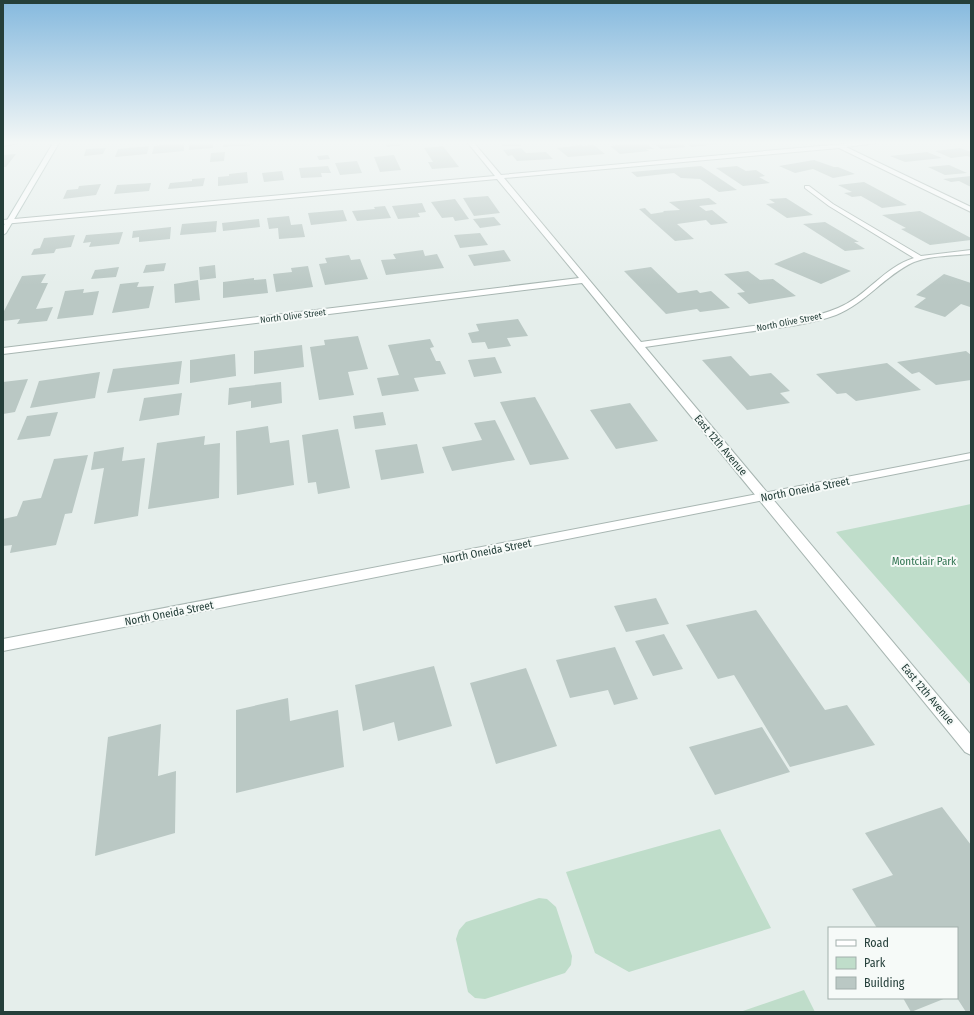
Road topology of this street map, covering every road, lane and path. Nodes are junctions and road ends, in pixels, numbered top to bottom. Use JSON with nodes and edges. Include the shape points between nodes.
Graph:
{"nodes":[{"id":1,"x":26,"y":190,"type":"edge"},
{"id":2,"x":352,"y":190,"type":"edge"},
{"id":3,"x":509,"y":190,"type":"edge"},
{"id":4,"x":811,"y":190,"type":"edge"},
{"id":5,"x":931,"y":190,"type":"edge"},
{"id":6,"x":971,"y":210,"type":"edge"},
{"id":7,"x":6,"y":222,"type":"edge"},
{"id":8,"x":3,"y":233,"type":"edge"},
{"id":9,"x":971,"y":252,"type":"edge"},
{"id":10,"x":920,"y":258,"type":"junction"},
{"id":11,"x":584,"y":280,"type":"junction"},
{"id":12,"x":638,"y":346,"type":"junction"},
{"id":13,"x":3,"y":351,"type":"edge"},
{"id":14,"x":971,"y":456,"type":"edge"},
{"id":15,"x":764,"y":497,"type":"junction"},
{"id":16,"x":3,"y":645,"type":"edge"},
{"id":17,"x":971,"y":746,"type":"edge"}],
"edges":[{"from":1,"to":7,"type":"street"},
{"from":2,"to":7,"type":"street"},
{"from":3,"to":11,"type":"street","name":"East 12th Avenue"},
{"from":4,"to":10,"type":"street","via":[[831,205]]},
{"from":5,"to":6,"type":"street"},
{"from":7,"to":8,"type":"street"},
{"from":9,"to":10,"type":"street","name":"North Olive Street"},
{"from":10,"to":12,"type":"street","name":"North Olive Street","via":[[904,265],[858,300],[833,313],[769,327]]},
{"from":11,"to":12,"type":"street","name":"East 12th Avenue"},
{"from":11,"to":13,"type":"street","name":"North Olive Street"},
{"from":12,"to":15,"type":"street","name":"East 12th Avenue"},
{"from":14,"to":15,"type":"street","name":"North Oneida Street"},
{"from":15,"to":16,"type":"street","name":"North Oneida Street"},
{"from":15,"to":17,"type":"street","name":"East 12th Avenue"}]}
